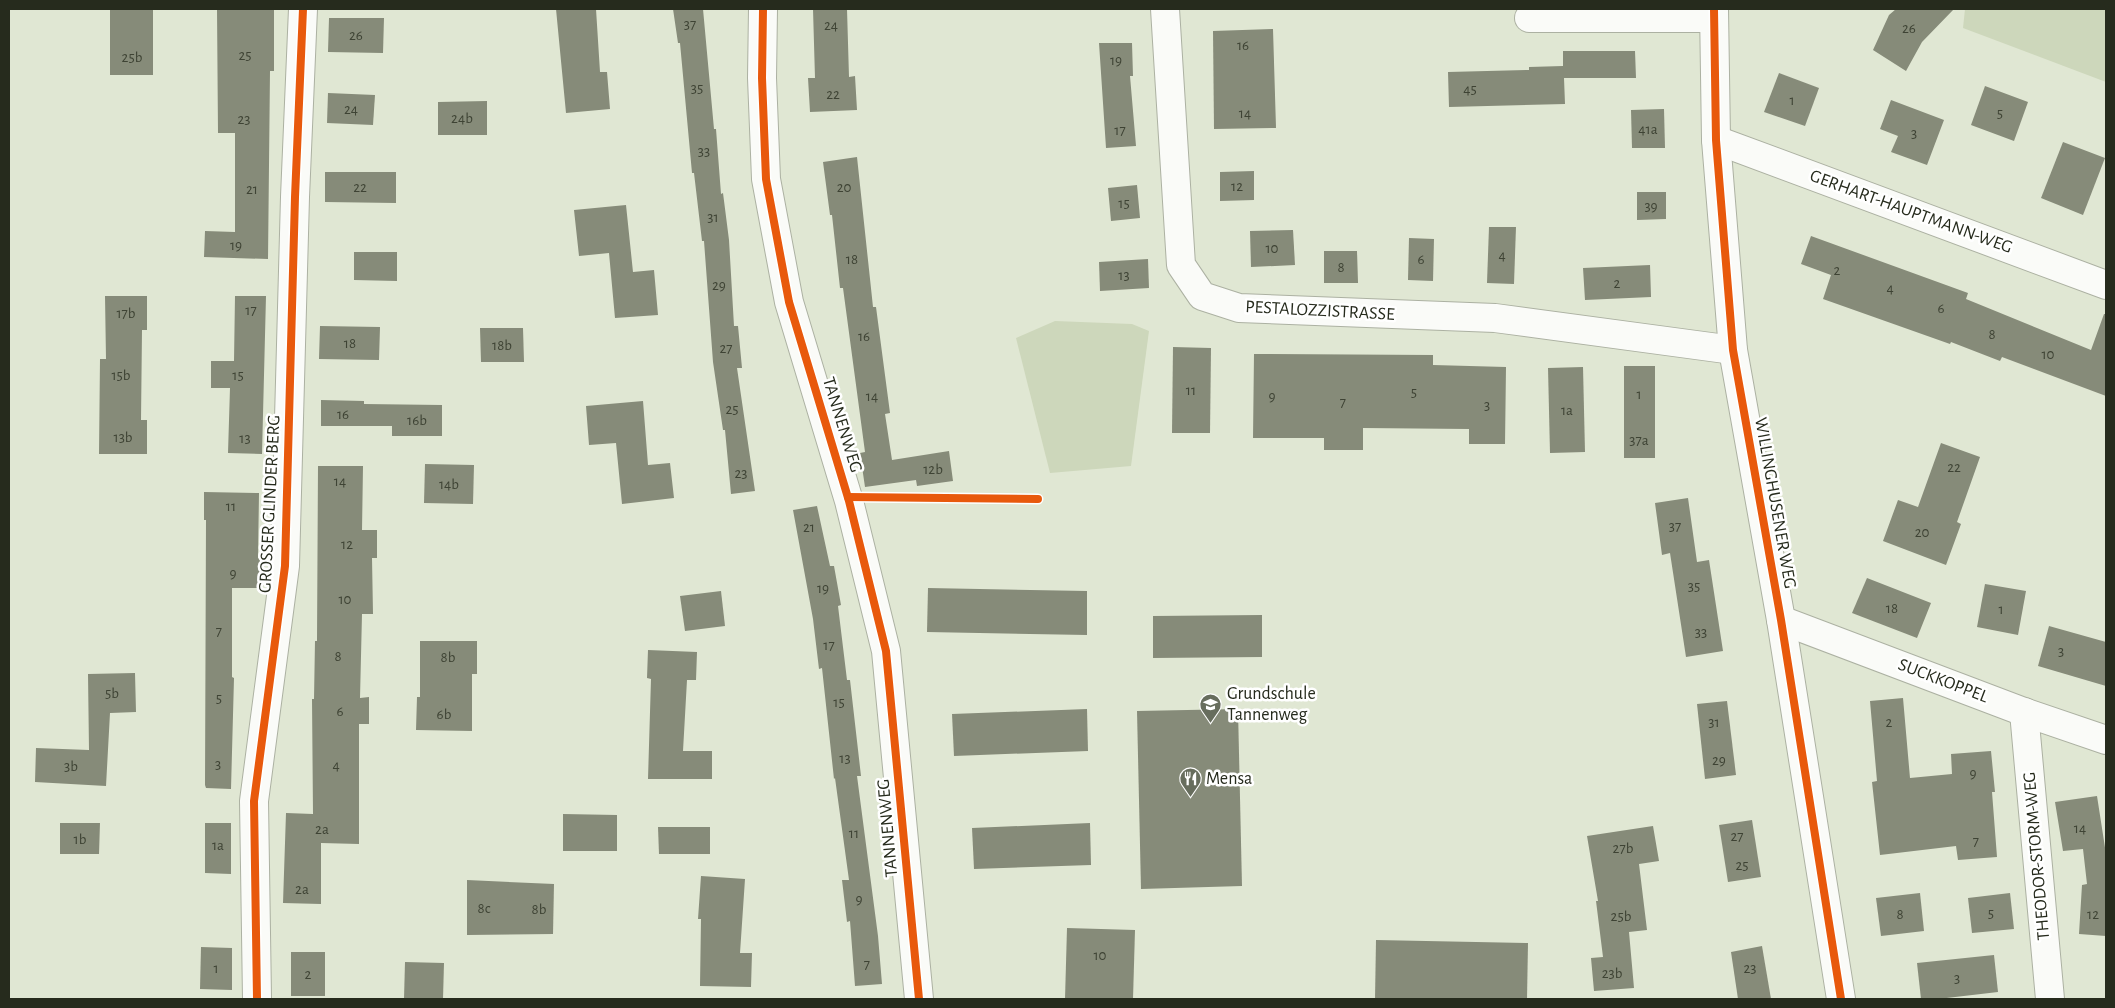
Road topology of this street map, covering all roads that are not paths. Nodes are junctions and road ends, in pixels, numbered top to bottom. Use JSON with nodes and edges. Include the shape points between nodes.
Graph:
{"nodes":[{"id":1,"x":303,"y":9,"type":"edge"},
{"id":2,"x":763,"y":9,"type":"edge"},
{"id":3,"x":1165,"y":9,"type":"edge"},
{"id":4,"x":1714,"y":13,"type":"edge"},
{"id":5,"x":1529,"y":18,"type":"dead end"},
{"id":6,"x":1716,"y":140,"type":"junction"},
{"id":7,"x":2106,"y":285,"type":"edge"},
{"id":8,"x":1733,"y":350,"type":"junction"},
{"id":9,"x":1781,"y":620,"type":"junction"},
{"id":10,"x":2024,"y":712,"type":"junction"},
{"id":11,"x":2106,"y":740,"type":"edge"},
{"id":12,"x":257,"y":999,"type":"edge"},
{"id":13,"x":919,"y":999,"type":"edge"},
{"id":14,"x":1842,"y":999,"type":"edge"},
{"id":15,"x":2050,"y":999,"type":"edge"}],
"edges":[{"from":1,"to":12,"type":"street","name":"GROSSER GLINDER BERG","via":[[285,566],[254,800]]},
{"from":2,"to":13,"type":"street","name":"TANNENWEG","via":[[766,179],[789,302],[849,501],[886,651]]},
{"from":3,"to":8,"type":"street","name":"PESTALOZZISTRASSE","via":[[1181,265],[1202,296],[1238,308],[1495,318]]},
{"from":4,"to":5,"type":"street","name":"WILLINGHUSENER WEG"},
{"from":4,"to":6,"type":"street","name":"WILLINGHUSENER WEG"},
{"from":6,"to":7,"type":"street","name":"GERHART-HAUPTMANN-WEG"},
{"from":6,"to":8,"type":"street","name":"WILLINGHUSENER WEG"},
{"from":8,"to":9,"type":"street","name":"WILLINGHUSENER WEG"},
{"from":9,"to":10,"type":"street","name":"SUCKKOPPEL"},
{"from":9,"to":14,"type":"street","name":"WILLINGHUSENER WEG"},
{"from":10,"to":11,"type":"street","name":"SUCKKOPPEL"},
{"from":10,"to":15,"type":"street","name":"THEODOR-STORM-WEG"}]}
